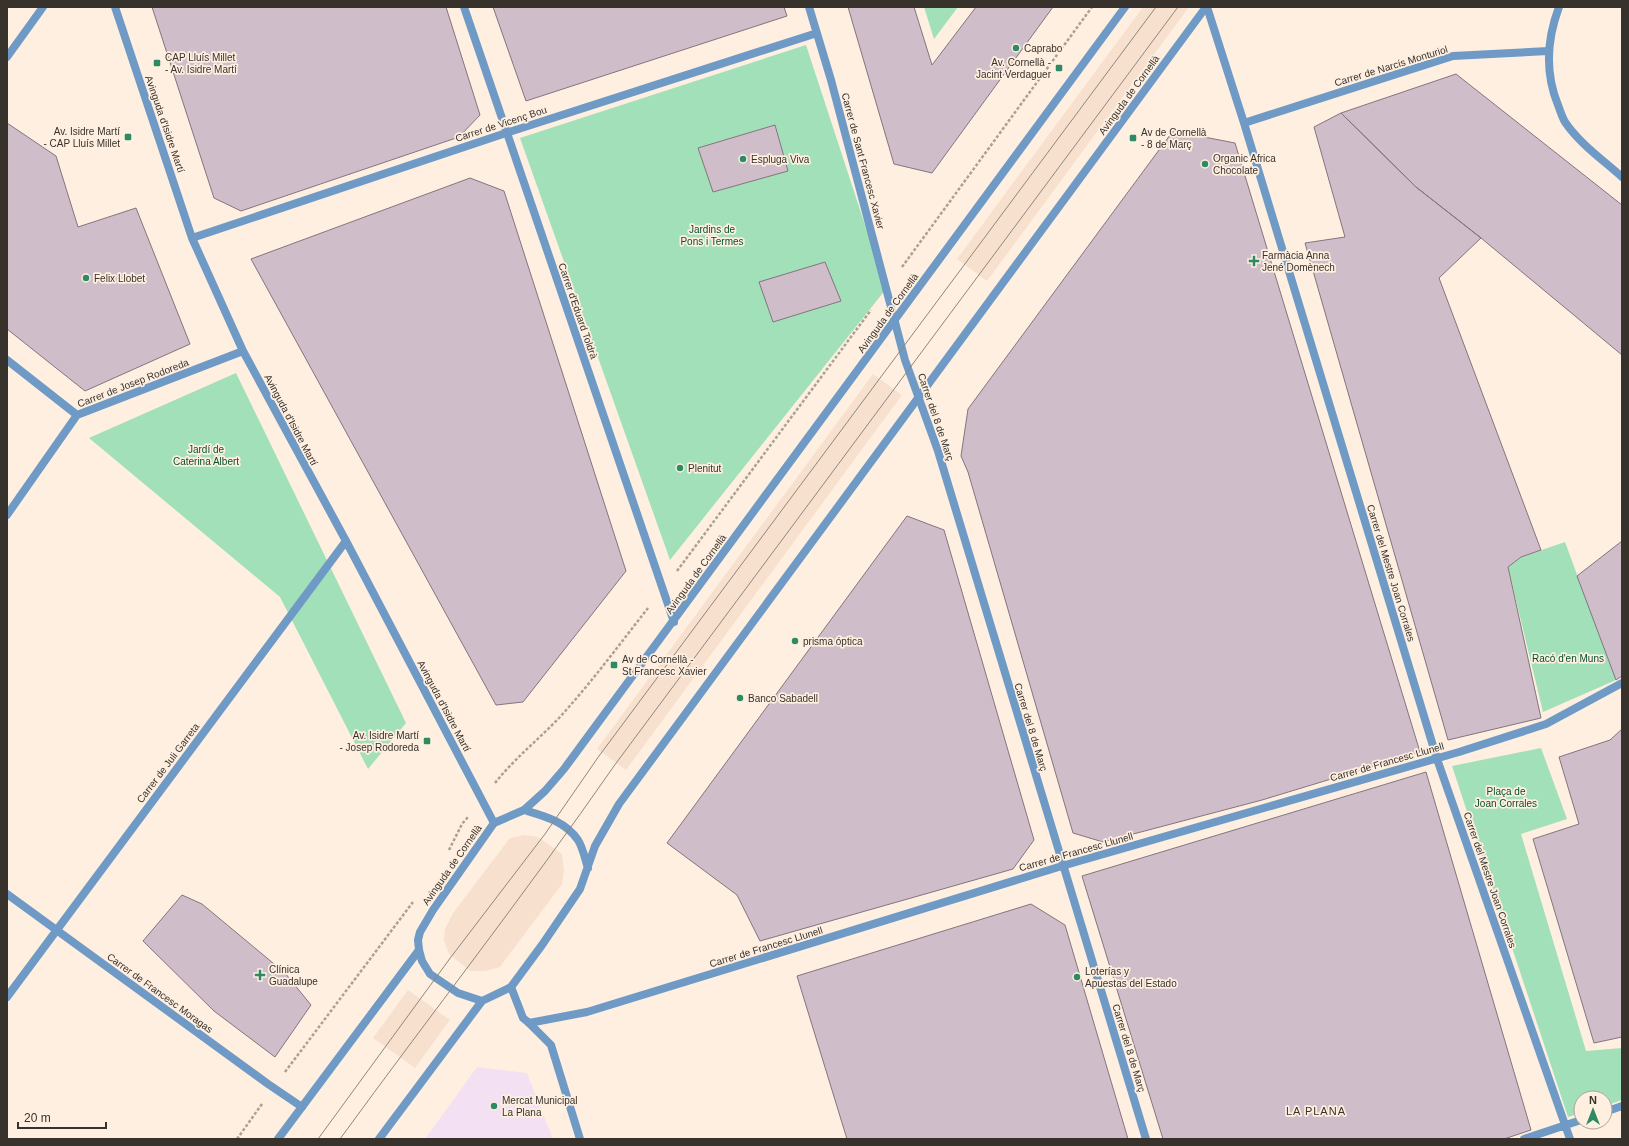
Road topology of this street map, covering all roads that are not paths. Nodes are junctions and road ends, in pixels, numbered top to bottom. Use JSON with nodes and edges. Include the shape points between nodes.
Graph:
{"nodes":[{"id":1,"x":43,"y":7,"type":"edge"},
{"id":2,"x":115,"y":7,"type":"edge"},
{"id":3,"x":464,"y":7,"type":"edge"},
{"id":4,"x":809,"y":7,"type":"edge"},
{"id":5,"x":1125,"y":7,"type":"edge"},
{"id":6,"x":1207,"y":7,"type":"edge"},
{"id":7,"x":1559,"y":7,"type":"edge"},
{"id":8,"x":817,"y":33,"type":"junction"},
{"id":9,"x":1548,"y":51,"type":"junction"},
{"id":10,"x":7,"y":57,"type":"edge"},
{"id":11,"x":1244,"y":123,"type":"junction"},
{"id":12,"x":506,"y":133,"type":"junction"},
{"id":13,"x":1622,"y":177,"type":"edge"},
{"id":14,"x":192,"y":238,"type":"junction"},
{"id":15,"x":895,"y":321,"type":"junction"},
{"id":16,"x":242,"y":351,"type":"junction"},
{"id":17,"x":7,"y":360,"type":"edge"},
{"id":18,"x":919,"y":398,"type":"junction"},
{"id":19,"x":77,"y":415,"type":"junction"},
{"id":20,"x":7,"y":515,"type":"edge"},
{"id":21,"x":346,"y":541,"type":"junction"},
{"id":22,"x":674,"y":622,"type":"junction"},
{"id":23,"x":1622,"y":684,"type":"edge"},
{"id":24,"x":1436,"y":759,"type":"junction"},
{"id":25,"x":524,"y":810,"type":"junction"},
{"id":26,"x":494,"y":823,"type":"junction"},
{"id":27,"x":1062,"y":866,"type":"junction"},
{"id":28,"x":588,"y":868,"type":"junction"},
{"id":29,"x":7,"y":894,"type":"edge"},
{"id":30,"x":56,"y":930,"type":"junction"},
{"id":31,"x":419,"y":950,"type":"junction"},
{"id":32,"x":511,"y":987,"type":"junction"},
{"id":33,"x":7,"y":997,"type":"edge"},
{"id":34,"x":482,"y":1001,"type":"junction"},
{"id":35,"x":529,"y":1023,"type":"junction"},
{"id":36,"x":302,"y":1107,"type":"junction"},
{"id":37,"x":1573,"y":1123,"type":"edge"},
{"id":38,"x":1566,"y":1125,"type":"junction"},
{"id":39,"x":278,"y":1139,"type":"edge"},
{"id":40,"x":379,"y":1139,"type":"edge"},
{"id":41,"x":580,"y":1139,"type":"edge"},
{"id":42,"x":1146,"y":1139,"type":"edge"},
{"id":43,"x":1524,"y":1139,"type":"edge"},
{"id":44,"x":1570,"y":1139,"type":"edge"}],
"edges":[{"from":1,"to":10,"type":"street"},
{"from":2,"to":14,"type":"street","name":"Avinguda d'Isidre Martí"},
{"from":3,"to":12,"type":"street","name":"Carrer d'Eduard Toldrà"},
{"from":4,"to":8,"type":"street","name":"Carrer de Sant Francesc Xavier"},
{"from":5,"to":15,"type":"street","name":"Avinguda de Cornellà"},
{"from":6,"to":11,"type":"street","name":"Carrer del Mestre Joan Corrales"},
{"from":6,"to":18,"type":"street","name":"Avinguda de Cornellà"},
{"from":7,"to":9,"type":"street","via":[[1553,22]]},
{"from":8,"to":12,"type":"street","name":"Carrer de Vicenç Bou"},
{"from":8,"to":15,"type":"street","name":"Carrer de Sant Francesc Xavier"},
{"from":9,"to":11,"type":"street","name":"Carrer de Narcís Monturiol","via":[[1453,56]]},
{"from":9,"to":13,"type":"street","via":[[1549,75],[1565,122]]},
{"from":11,"to":24,"type":"street","name":"Carrer del Mestre Joan Corrales"},
{"from":12,"to":14,"type":"street","name":"Carrer de Vicenç Bou"},
{"from":12,"to":22,"type":"street","name":"Carrer d'Eduard Toldrà"},
{"from":14,"to":16,"type":"street","name":"Avinguda d'Isidre Martí"},
{"from":15,"to":18,"type":"street","name":"Carrer del 8 de Març","via":[[905,360]]},
{"from":15,"to":22,"type":"street","name":"Avinguda de Cornellà"},
{"from":16,"to":19,"type":"street","name":"Carrer de Josep Rodoreda"},
{"from":16,"to":21,"type":"street","name":"Avinguda d'Isidre Martí"},
{"from":17,"to":19,"type":"street"},
{"from":18,"to":27,"type":"street","name":"Carrer del 8 de Març","via":[[938,451]]},
{"from":18,"to":28,"type":"street","name":"Avinguda de Cornellà","via":[[619,804],[599,840]]},
{"from":19,"to":20,"type":"street","name":"Carrer de Josep Rodoreda"},
{"from":21,"to":26,"type":"street","name":"Avinguda d'Isidre Martí"},
{"from":21,"to":30,"type":"street","name":"Carrer de Juli Garreta"},
{"from":22,"to":25,"type":"street","name":"Avinguda de Cornellà","via":[[564,769]]},
{"from":23,"to":24,"type":"street","name":"Carrer de Francesc Llunell","via":[[1546,724]]},
{"from":24,"to":27,"type":"street","name":"Carrer de Francesc Llunell"},
{"from":24,"to":38,"type":"street","name":"Carrer del Mestre Joan Corrales"},
{"from":25,"to":26,"type":"street","name":"Avinguda de Cornellà"},
{"from":25,"to":28,"type":"street","via":[[556,819],[561,823],[578,840]]},
{"from":26,"to":31,"type":"street","name":"Avinguda de Cornellà","via":[[420,932]]},
{"from":27,"to":35,"type":"street","name":"Carrer de Francesc Llunell","via":[[587,1012]]},
{"from":27,"to":42,"type":"street","name":"Carrer del 8 de Març"},
{"from":28,"to":32,"type":"street","name":"Avinguda de Cornellà","via":[[580,889]]},
{"from":29,"to":30,"type":"street","name":"Carrer de Francesc Moragas"},
{"from":30,"to":33,"type":"street","name":"Carrer de Juli Garreta"},
{"from":30,"to":36,"type":"street","name":"Carrer de Francesc Moragas"},
{"from":31,"to":34,"type":"street","via":[[430,974],[458,993]]},
{"from":31,"to":36,"type":"street"},
{"from":32,"to":34,"type":"street","name":"Avinguda de Cornellà"},
{"from":32,"to":35,"type":"street","via":[[523,1018]]},
{"from":34,"to":40,"type":"street","name":"Avinguda de Cornellà"},
{"from":35,"to":41,"type":"street","via":[[551,1045]]},
{"from":36,"to":39,"type":"street"},
{"from":37,"to":38,"type":"street"},
{"from":38,"to":43,"type":"street"},
{"from":38,"to":44,"type":"street","name":"Carrer del Mestre Joan Corrales"}]}
